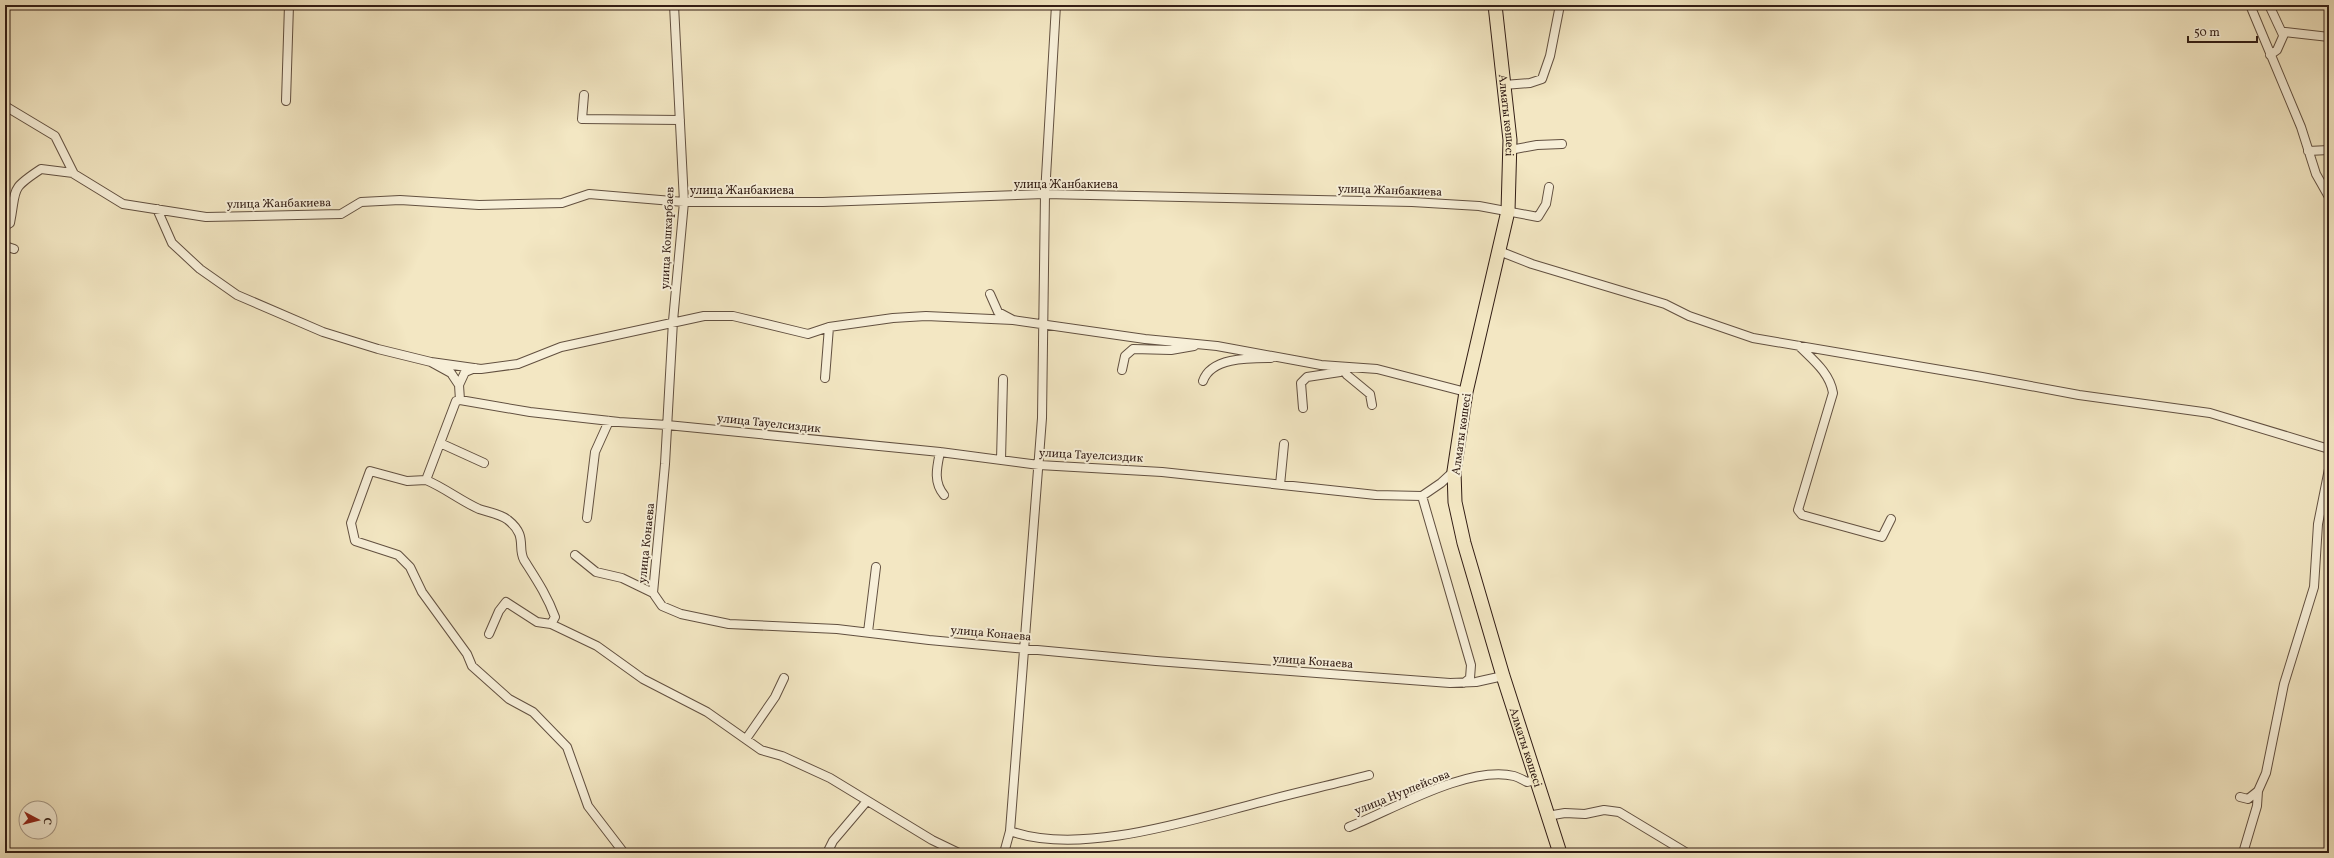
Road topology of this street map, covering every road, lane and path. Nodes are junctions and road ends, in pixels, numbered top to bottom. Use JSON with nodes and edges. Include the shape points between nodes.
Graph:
{"nodes":[{"id":1,"x":289,"y":5,"type":"edge"},
{"id":2,"x":674,"y":5,"type":"edge"},
{"id":3,"x":1056,"y":5,"type":"edge"},
{"id":4,"x":1495,"y":5,"type":"edge"},
{"id":5,"x":1560,"y":5,"type":"edge"},
{"id":6,"x":2250,"y":5,"type":"edge"},
{"id":7,"x":2268,"y":5,"type":"edge"},
{"id":8,"x":2283,"y":35,"type":"junction"},
{"id":9,"x":2329,"y":37,"type":"edge"},
{"id":10,"x":2270,"y":55,"type":"junction"},
{"id":11,"x":1504,"y":85,"type":"junction"},
{"id":12,"x":584,"y":95,"type":"dead end"},
{"id":13,"x":286,"y":101,"type":"dead end"},
{"id":14,"x":5,"y":106,"type":"edge"},
{"id":15,"x":680,"y":120,"type":"junction"},
{"id":16,"x":1562,"y":144,"type":"dead end"},
{"id":17,"x":1510,"y":150,"type":"junction"},
{"id":18,"x":2329,"y":150,"type":"edge"},
{"id":19,"x":2308,"y":151,"type":"junction"},
{"id":20,"x":73,"y":173,"type":"junction"},
{"id":21,"x":1549,"y":187,"type":"dead end"},
{"id":22,"x":1045,"y":194,"type":"junction"},
{"id":23,"x":2329,"y":197,"type":"edge"},
{"id":24,"x":684,"y":202,"type":"junction"},
{"id":25,"x":157,"y":209,"type":"junction"},
{"id":26,"x":1508,"y":211,"type":"junction"},
{"id":27,"x":5,"y":226,"type":"edge"},
{"id":28,"x":5,"y":246,"type":"edge"},
{"id":29,"x":14,"y":249,"type":"dead end"},
{"id":30,"x":1499,"y":251,"type":"junction"},
{"id":31,"x":990,"y":294,"type":"dead end"},
{"id":32,"x":1013,"y":320,"type":"junction"},
{"id":33,"x":673,"y":321,"type":"junction"},
{"id":34,"x":1043,"y":326,"type":"junction"},
{"id":35,"x":829,"y":327,"type":"junction"},
{"id":36,"x":1200,"y":344,"type":"junction"},
{"id":37,"x":1799,"y":346,"type":"junction"},
{"id":38,"x":1284,"y":358,"type":"junction"},
{"id":39,"x":431,"y":362,"type":"junction"},
{"id":40,"x":475,"y":368,"type":"junction"},
{"id":41,"x":1342,"y":368,"type":"junction"},
{"id":42,"x":1122,"y":370,"type":"dead end"},
{"id":43,"x":825,"y":378,"type":"dead end"},
{"id":44,"x":1003,"y":380,"type":"dead end"},
{"id":45,"x":1203,"y":381,"type":"dead end"},
{"id":46,"x":459,"y":385,"type":"junction"},
{"id":47,"x":1466,"y":392,"type":"junction"},
{"id":48,"x":460,"y":400,"type":"junction"},
{"id":49,"x":1372,"y":405,"type":"dead end"},
{"id":50,"x":1303,"y":408,"type":"dead end"},
{"id":51,"x":609,"y":421,"type":"junction"},
{"id":52,"x":667,"y":425,"type":"junction"},
{"id":53,"x":440,"y":443,"type":"junction"},
{"id":54,"x":1284,"y":444,"type":"dead end"},
{"id":55,"x":2329,"y":448,"type":"edge"},
{"id":56,"x":940,"y":452,"type":"junction"},
{"id":57,"x":1001,"y":460,"type":"junction"},
{"id":58,"x":484,"y":463,"type":"dead end"},
{"id":59,"x":1039,"y":465,"type":"junction"},
{"id":60,"x":2329,"y":468,"type":"edge"},
{"id":61,"x":1454,"y":471,"type":"junction"},
{"id":62,"x":426,"y":480,"type":"junction"},
{"id":63,"x":1280,"y":485,"type":"junction"},
{"id":64,"x":944,"y":495,"type":"dead end"},
{"id":65,"x":1422,"y":496,"type":"junction"},
{"id":66,"x":587,"y":518,"type":"dead end"},
{"id":67,"x":1891,"y":519,"type":"dead end"},
{"id":68,"x":575,"y":555,"type":"dead end"},
{"id":69,"x":876,"y":568,"type":"dead end"},
{"id":70,"x":653,"y":594,"type":"junction"},
{"id":71,"x":551,"y":624,"type":"junction"},
{"id":72,"x":868,"y":632,"type":"junction"},
{"id":73,"x":489,"y":634,"type":"dead end"},
{"id":74,"x":1024,"y":648,"type":"junction"},
{"id":75,"x":1503,"y":676,"type":"junction"},
{"id":76,"x":784,"y":678,"type":"dead end"},
{"id":77,"x":1464,"y":683,"type":"junction"},
{"id":78,"x":746,"y":739,"type":"junction"},
{"id":79,"x":1369,"y":775,"type":"dead end"},
{"id":80,"x":1535,"y":780,"type":"junction"},
{"id":81,"x":2258,"y":791,"type":"junction"},
{"id":82,"x":2240,"y":797,"type":"dead end"},
{"id":83,"x":867,"y":801,"type":"junction"},
{"id":84,"x":1547,"y":816,"type":"junction"},
{"id":85,"x":1349,"y":827,"type":"dead end"},
{"id":86,"x":1010,"y":831,"type":"junction"},
{"id":87,"x":624,"y":853,"type":"edge"},
{"id":88,"x":827,"y":853,"type":"edge"},
{"id":89,"x":959,"y":853,"type":"edge"},
{"id":90,"x":1004,"y":853,"type":"edge"},
{"id":91,"x":1560,"y":853,"type":"edge"},
{"id":92,"x":1687,"y":853,"type":"edge"},
{"id":93,"x":2243,"y":853,"type":"edge"}],
"edges":[{"from":1,"to":13,"type":"street"},
{"from":2,"to":15,"type":"street","name":"улица Кошкарбаев"},
{"from":3,"to":22,"type":"street"},
{"from":4,"to":11,"type":"main road","name":"Алматы көшесі"},
{"from":5,"to":11,"type":"street","via":[[1550,56],[1542,79],[1530,83]]},
{"from":6,"to":10,"type":"street"},
{"from":7,"to":8,"type":"street"},
{"from":8,"to":9,"type":"street","via":[[2285,32]]},
{"from":8,"to":10,"type":"street","via":[[2277,50]]},
{"from":10,"to":19,"type":"street","via":[[2301,127]]},
{"from":11,"to":17,"type":"main road","name":"Алматы көшесі"},
{"from":12,"to":15,"type":"street","via":[[582,119]]},
{"from":14,"to":20,"type":"street","via":[[55,136]]},
{"from":15,"to":24,"type":"street","name":"улица Кошкарбаев"},
{"from":16,"to":17,"type":"street"},
{"from":17,"to":26,"type":"main road","name":"Алматы көшесі"},
{"from":18,"to":19,"type":"street"},
{"from":19,"to":23,"type":"street","via":[[2316,174]]},
{"from":20,"to":25,"type":"street","name":"улица Жанбакиева","via":[[123,204]]},
{"from":20,"to":27,"type":"street","via":[[41,169],[19,184],[13,197],[10,223]]},
{"from":21,"to":26,"type":"street","name":"улица Жанбакиева","via":[[1546,204],[1538,217]]},
{"from":22,"to":24,"type":"street","name":"улица Жанбакиева","via":[[823,202]]},
{"from":22,"to":26,"type":"street","name":"улица Жанбакиева","via":[[1412,202],[1479,206]]},
{"from":22,"to":34,"type":"street"},
{"from":24,"to":25,"type":"street","name":"улица Жанбакиева","via":[[589,194],[562,203],[479,205],[400,200],[362,202],[341,214],[206,217]]},
{"from":24,"to":33,"type":"street","name":"улица Кошкарбаев"},
{"from":25,"to":39,"type":"street","via":[[172,243],[200,269],[237,295],[323,332]]},
{"from":26,"to":30,"type":"main road","name":"Алматы көшесі"},
{"from":28,"to":29,"type":"street"},
{"from":30,"to":37,"type":"street","via":[[1665,304],[1689,316],[1753,338]]},
{"from":30,"to":47,"type":"main road","name":"Алматы көшесі"},
{"from":31,"to":32,"type":"street","via":[[998,312]]},
{"from":32,"to":34,"type":"street"},
{"from":32,"to":35,"type":"street","via":[[926,316]]},
{"from":33,"to":35,"type":"street","via":[[704,316],[733,316],[808,334]]},
{"from":33,"to":40,"type":"street","via":[[561,347],[518,364]]},
{"from":33,"to":52,"type":"street","name":"улица Кошкарбаев"},
{"from":34,"to":36,"type":"street","via":[[1055,325],[1145,339]]},
{"from":34,"to":59,"type":"street"},
{"from":35,"to":43,"type":"street"},
{"from":36,"to":38,"type":"street"},
{"from":36,"to":42,"type":"street","via":[[1171,350],[1133,349],[1125,356]]},
{"from":37,"to":55,"type":"street","via":[[2079,396],[2210,413]]},
{"from":37,"to":67,"type":"street","via":[[1824,372],[1833,393],[1798,510],[1802,515],[1882,537]]},
{"from":38,"to":41,"type":"street"},
{"from":38,"to":45,"type":"street","via":[[1234,361],[1214,366]]},
{"from":39,"to":40,"type":"street"},
{"from":39,"to":46,"type":"street","via":[[451,373]]},
{"from":40,"to":46,"type":"street","via":[[465,372]]},
{"from":41,"to":47,"type":"street","via":[[1377,369]]},
{"from":41,"to":49,"type":"street","via":[[1347,376],[1370,394]]},
{"from":41,"to":50,"type":"street","via":[[1340,372],[1308,377],[1301,383]]},
{"from":44,"to":57,"type":"street"},
{"from":46,"to":48,"type":"street"},
{"from":47,"to":61,"type":"main road","name":"Алматы көшесі"},
{"from":48,"to":51,"type":"street","name":"улица Тауелсиздик","via":[[530,412]]},
{"from":48,"to":53,"type":"street","via":[[456,401]]},
{"from":51,"to":52,"type":"street","name":"улица Тауелсиздик"},
{"from":51,"to":66,"type":"street","via":[[594,452]]},
{"from":52,"to":56,"type":"street","name":"улица Тауелсиздик"},
{"from":52,"to":70,"type":"street","name":"улица Конаева"},
{"from":53,"to":58,"type":"street"},
{"from":53,"to":62,"type":"street"},
{"from":54,"to":63,"type":"street"},
{"from":56,"to":57,"type":"street","name":"улица Тауелсиздик"},
{"from":56,"to":64,"type":"street","via":[[938,488]]},
{"from":57,"to":59,"type":"street","name":"улица Тауелсиздик"},
{"from":59,"to":63,"type":"street","name":"улица Тауелсиздик","via":[[1162,472]]},
{"from":59,"to":74,"type":"street"},
{"from":60,"to":81,"type":"street","via":[[2318,524],[2314,587],[2290,660],[2266,773]]},
{"from":61,"to":65,"type":"street"},
{"from":61,"to":75,"type":"main road","name":"Алматы көшесі","via":[[1455,502],[1464,543]]},
{"from":62,"to":71,"type":"street","via":[[444,487],[478,508],[507,519],[521,536],[523,559],[533,571],[548,599],[555,617]]},
{"from":62,"to":87,"type":"street","via":[[407,481],[370,472],[351,523],[355,542],[398,555],[410,567],[422,592],[468,654],[472,666],[509,699],[532,712],[567,747],[588,806]]},
{"from":63,"to":65,"type":"street","name":"улица Тауелсиздик","via":[[1376,495]]},
{"from":65,"to":77,"type":"street","via":[[1471,666],[1470,678]]},
{"from":68,"to":70,"type":"street","via":[[596,572],[622,578]]},
{"from":69,"to":72,"type":"street"},
{"from":70,"to":72,"type":"street","name":"улица Конаева","via":[[662,606],[682,614],[729,624],[837,628]]},
{"from":71,"to":73,"type":"street","via":[[537,622],[506,602]]},
{"from":71,"to":78,"type":"street","via":[[597,646],[643,679],[707,712]]},
{"from":72,"to":74,"type":"street","name":"улица Конаева"},
{"from":74,"to":77,"type":"street","name":"улица Конаева","via":[[1337,675]]},
{"from":74,"to":86,"type":"street"},
{"from":75,"to":77,"type":"street","name":"улица Конаева"},
{"from":75,"to":80,"type":"main road","name":"Алматы көшесі"},
{"from":76,"to":78,"type":"street","via":[[775,697]]},
{"from":78,"to":83,"type":"street","via":[[761,750],[782,756],[830,778]]},
{"from":79,"to":86,"type":"street","via":[[1126,836],[1076,839],[1025,836]]},
{"from":80,"to":84,"type":"main road","name":"Алматы көшесі"},
{"from":80,"to":85,"type":"street","name":"улица Нурпейсова","via":[[1527,782],[1501,774],[1476,777],[1442,786]]},
{"from":81,"to":82,"type":"street","via":[[2248,799]]},
{"from":81,"to":93,"type":"street","via":[[2257,806]]},
{"from":83,"to":88,"type":"street"},
{"from":83,"to":89,"type":"street"},
{"from":84,"to":91,"type":"main road","name":"Алматы көшесі"},
{"from":84,"to":92,"type":"street","via":[[1604,810],[1619,812]]},
{"from":86,"to":90,"type":"street"}]}
